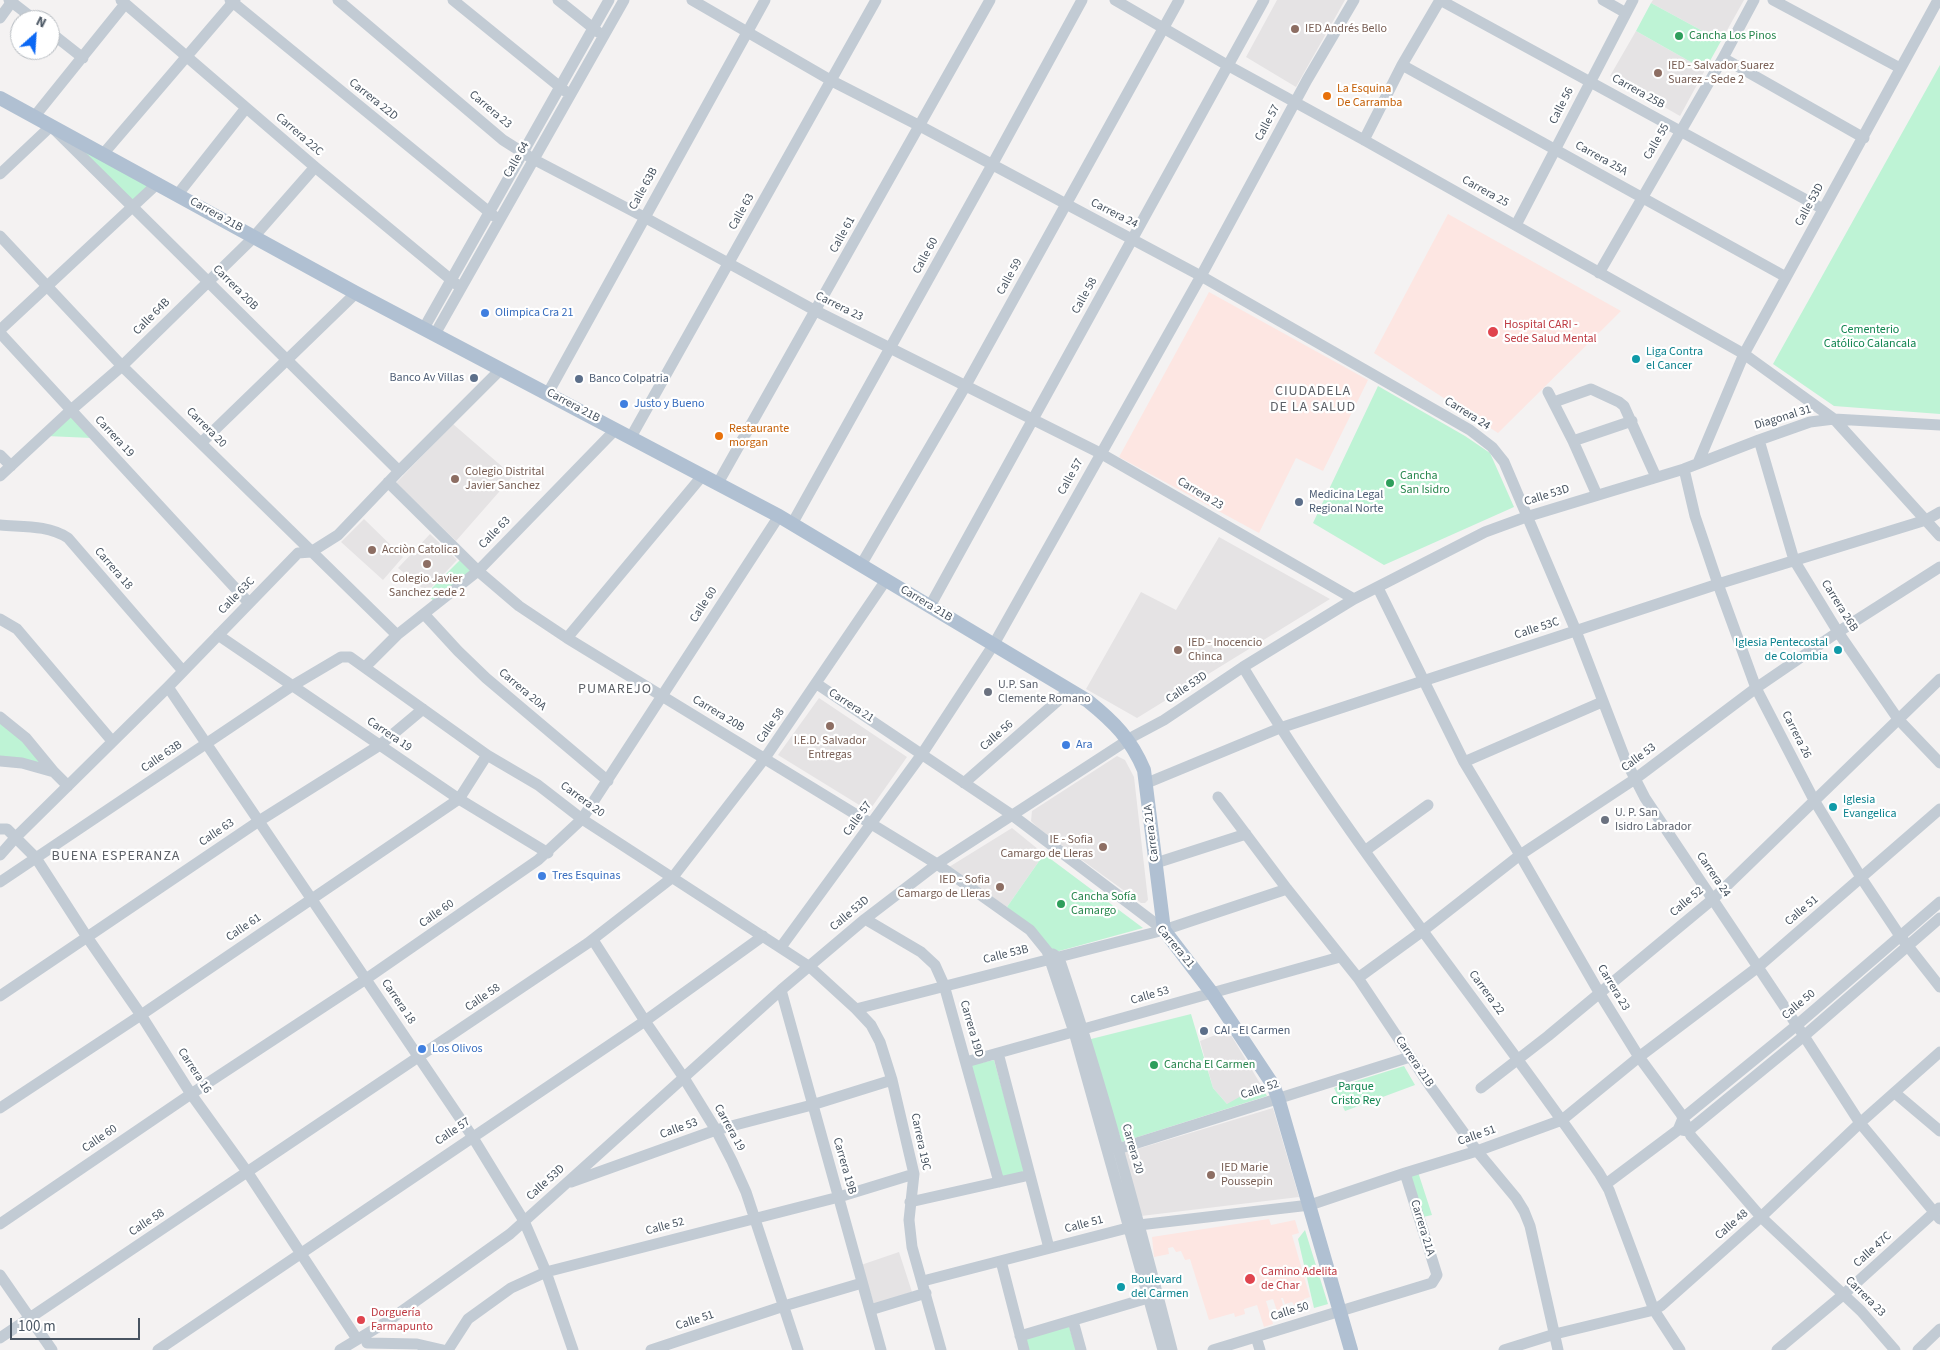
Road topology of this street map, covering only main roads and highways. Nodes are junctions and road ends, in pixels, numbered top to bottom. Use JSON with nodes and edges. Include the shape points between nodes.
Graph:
{"nodes":[{"id":1,"x":0,"y":98,"type":"edge"},
{"id":2,"x":1128,"y":740,"type":"joint"},
{"id":3,"x":1164,"y":930,"type":"joint"},
{"id":4,"x":1351,"y":1350,"type":"edge"}],
"edges":[{"from":1,"to":2,"type":"main road","name":"Carrera 21B","via":[[356,293],[779,516],[1088,701]]},
{"from":2,"to":3,"type":"main road","name":"Carrera 21A","via":[[1147,782]]},
{"from":3,"to":4,"type":"main road","name":"Carrera 21","via":[[1212,993],[1273,1085]]}]}
